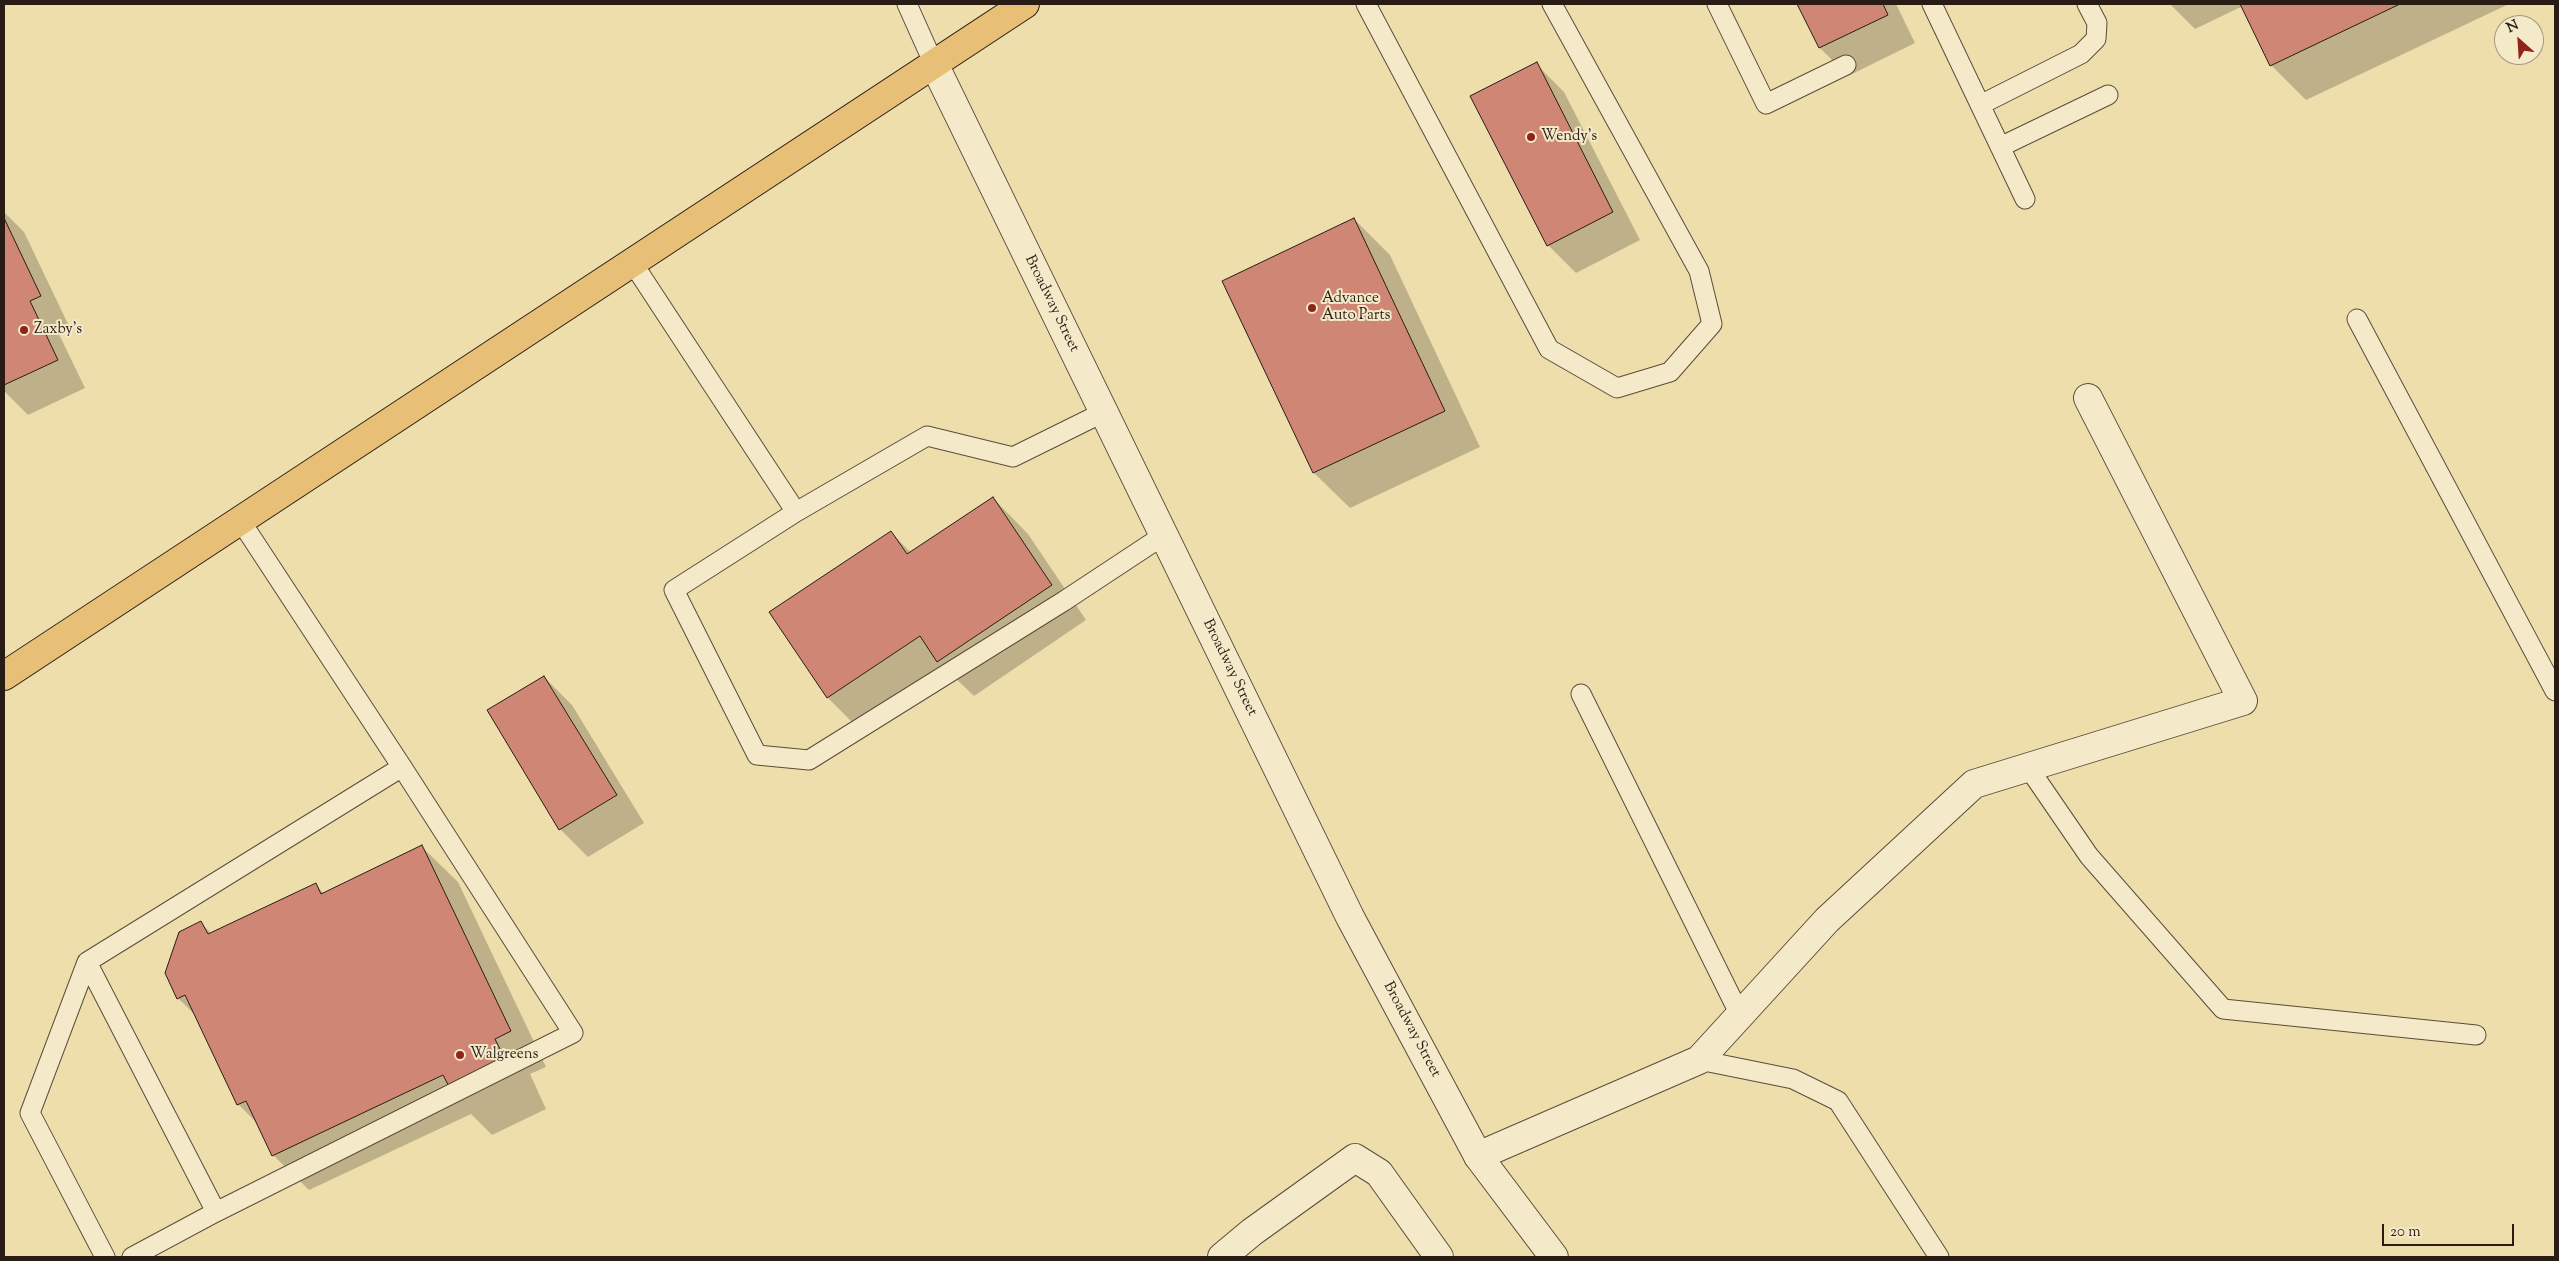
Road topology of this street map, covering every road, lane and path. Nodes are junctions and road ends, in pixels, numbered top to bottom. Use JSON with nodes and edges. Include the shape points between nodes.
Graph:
{"nodes":[{"id":1,"x":907,"y":4,"type":"edge"},
{"id":2,"x":1025,"y":4,"type":"edge"},
{"id":3,"x":1366,"y":4,"type":"edge"},
{"id":4,"x":1552,"y":4,"type":"edge"},
{"id":5,"x":1717,"y":4,"type":"edge"},
{"id":6,"x":1932,"y":4,"type":"edge"},
{"id":7,"x":2087,"y":4,"type":"edge"},
{"id":8,"x":933,"y":62,"type":"junction"},
{"id":9,"x":1846,"y":65,"type":"dead end"},
{"id":10,"x":2108,"y":95,"type":"dead end"},
{"id":11,"x":1980,"y":105,"type":"junction"},
{"id":12,"x":2000,"y":147,"type":"junction"},
{"id":13,"x":2025,"y":199,"type":"dead end"},
{"id":14,"x":632,"y":262,"type":"junction"},
{"id":15,"x":2357,"y":319,"type":"dead end"},
{"id":16,"x":2088,"y":398,"type":"dead end"},
{"id":17,"x":1104,"y":412,"type":"junction"},
{"id":18,"x":796,"y":512,"type":"junction"},
{"id":19,"x":240,"y":520,"type":"junction"},
{"id":20,"x":1164,"y":535,"type":"junction"},
{"id":21,"x":4,"y":676,"type":"edge"},
{"id":22,"x":2555,"y":691,"type":"edge"},
{"id":23,"x":1581,"y":694,"type":"dead end"},
{"id":24,"x":402,"y":767,"type":"junction"},
{"id":25,"x":2028,"y":767,"type":"junction"},
{"id":26,"x":87,"y":962,"type":"junction"},
{"id":27,"x":1740,"y":1015,"type":"junction"},
{"id":28,"x":2476,"y":1035,"type":"dead end"},
{"id":29,"x":1699,"y":1060,"type":"junction"},
{"id":30,"x":1478,"y":1156,"type":"junction"},
{"id":31,"x":216,"y":1212,"type":"junction"},
{"id":32,"x":105,"y":1257,"type":"edge"},
{"id":33,"x":132,"y":1257,"type":"edge"},
{"id":34,"x":1222,"y":1257,"type":"edge"},
{"id":35,"x":1439,"y":1257,"type":"edge"},
{"id":36,"x":1554,"y":1257,"type":"edge"},
{"id":37,"x":1939,"y":1257,"type":"edge"}],
"edges":[{"from":1,"to":8,"type":"lane"},
{"from":2,"to":8,"type":"main road"},
{"from":3,"to":4,"type":"lane","via":[[1549,349],[1617,388],[1670,372],[1712,324],[1700,271]]},
{"from":5,"to":9,"type":"lane","via":[[1766,104]]},
{"from":6,"to":11,"type":"lane"},
{"from":7,"to":11,"type":"lane","via":[[2097,24],[2096,39],[2081,54]]},
{"from":8,"to":14,"type":"main road"},
{"from":8,"to":17,"type":"street","name":"Broadway Street"},
{"from":10,"to":12,"type":"lane"},
{"from":11,"to":12,"type":"lane"},
{"from":12,"to":13,"type":"lane"},
{"from":14,"to":18,"type":"lane"},
{"from":14,"to":19,"type":"main road"},
{"from":15,"to":22,"type":"lane"},
{"from":16,"to":25,"type":"street","via":[[2242,701]]},
{"from":17,"to":18,"type":"lane","via":[[1013,458],[927,436]]},
{"from":17,"to":20,"type":"street","name":"Broadway Street"},
{"from":18,"to":20,"type":"lane","via":[[674,590],[757,756],[809,760]]},
{"from":19,"to":21,"type":"main road"},
{"from":19,"to":24,"type":"lane"},
{"from":20,"to":30,"type":"street","name":"Broadway Street","via":[[1350,917]]},
{"from":23,"to":27,"type":"lane"},
{"from":24,"to":26,"type":"lane"},
{"from":24,"to":31,"type":"lane","via":[[573,1033]]},
{"from":25,"to":27,"type":"street","via":[[1974,784],[1827,920]]},
{"from":25,"to":28,"type":"lane","via":[[2089,856],[2222,1009]]},
{"from":26,"to":31,"type":"lane"},
{"from":26,"to":32,"type":"lane","via":[[30,1113]]},
{"from":27,"to":29,"type":"street"},
{"from":29,"to":30,"type":"street"},
{"from":29,"to":37,"type":"lane","via":[[1793,1080],[1838,1101]]},
{"from":30,"to":36,"type":"street","name":"Broadway Street"},
{"from":31,"to":33,"type":"lane"},
{"from":34,"to":35,"type":"street","via":[[1355,1158],[1379,1172]]}]}
